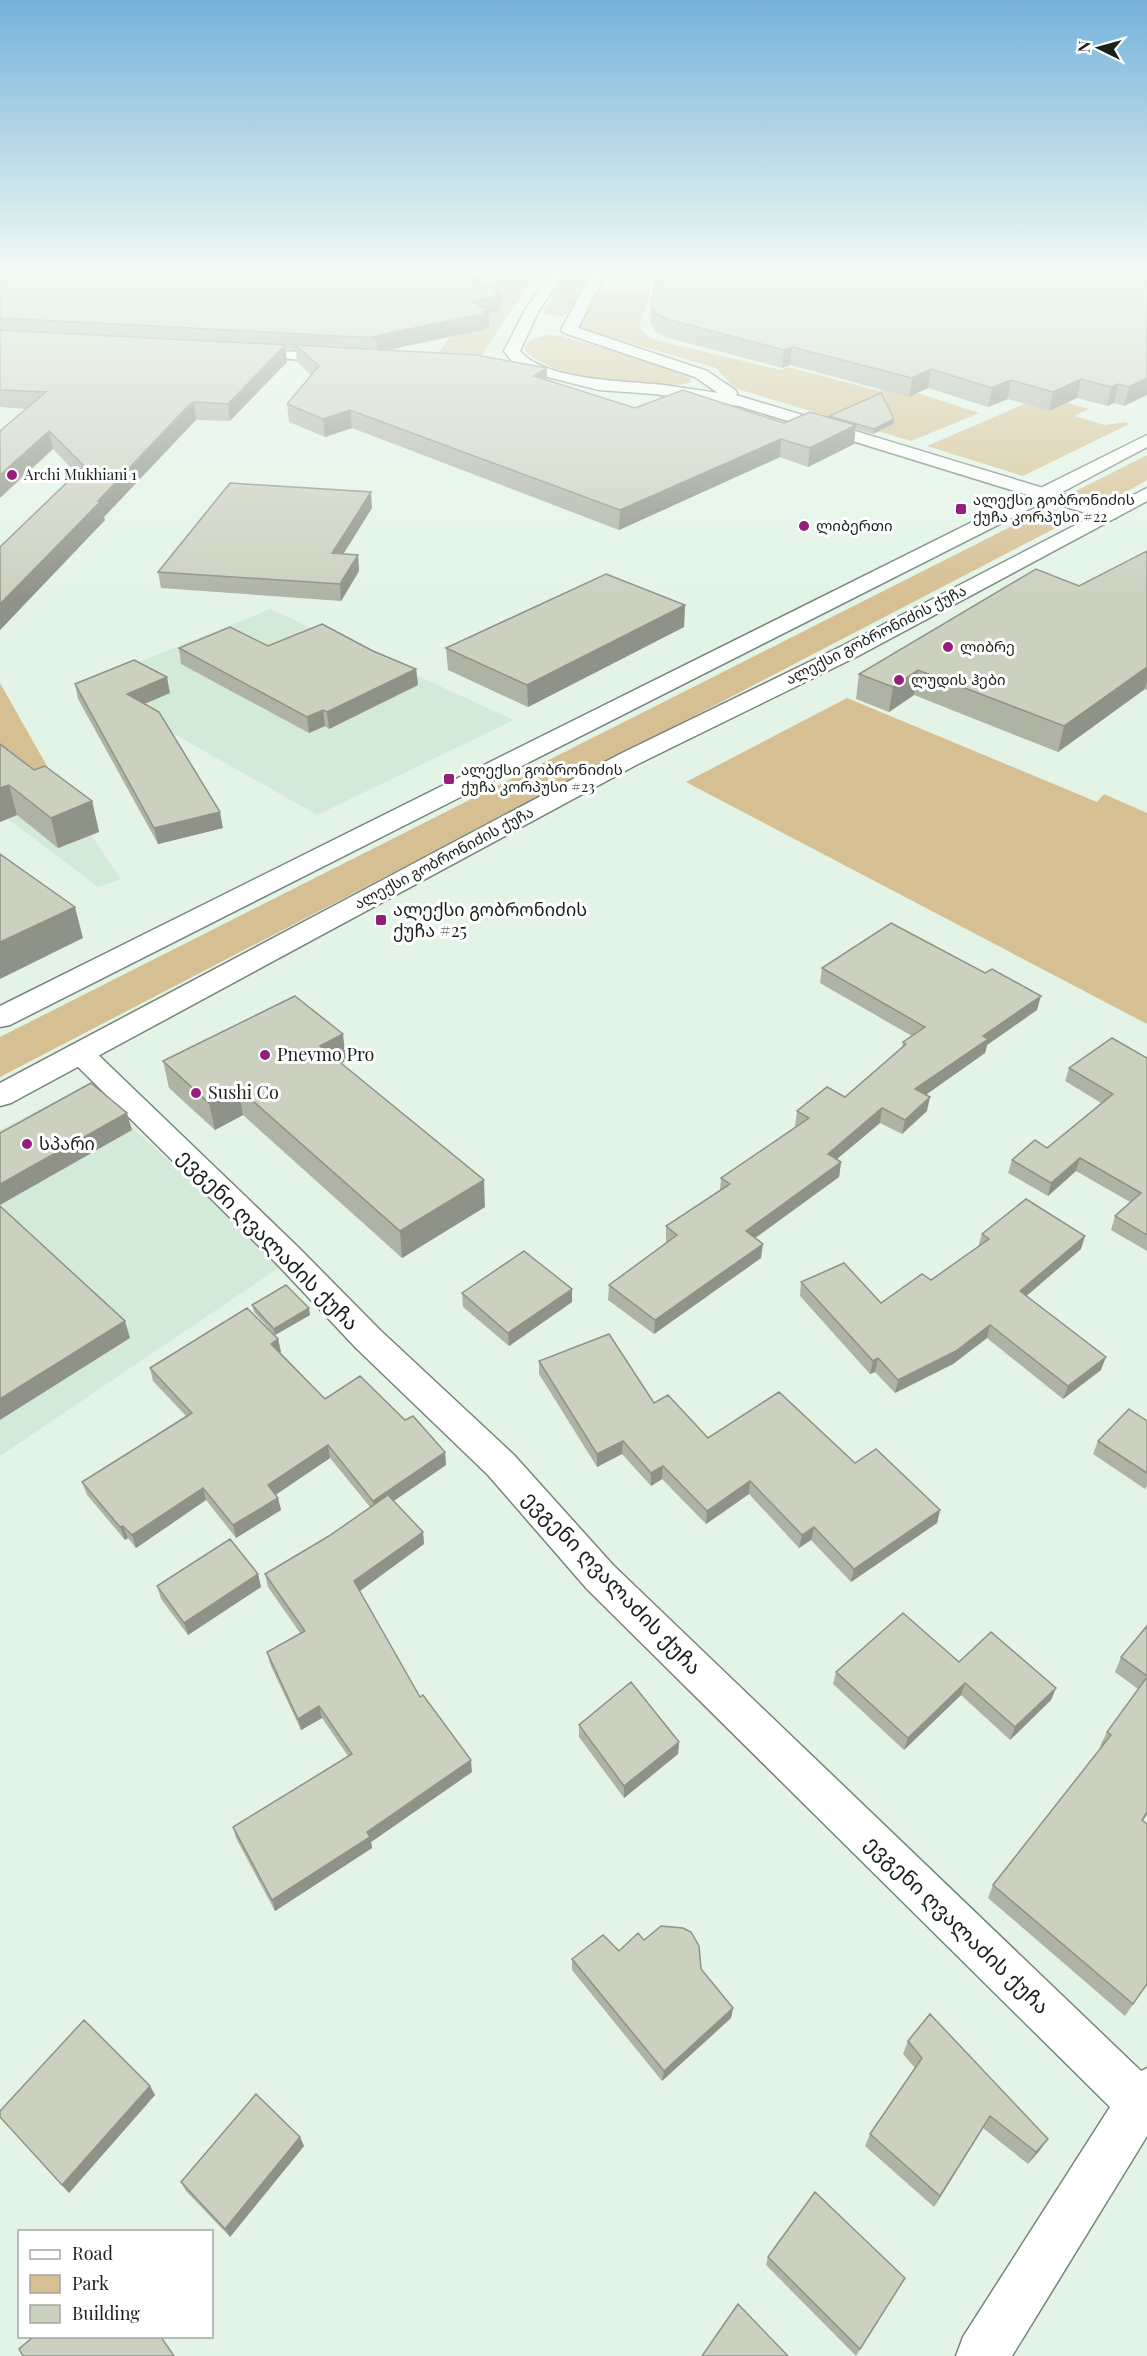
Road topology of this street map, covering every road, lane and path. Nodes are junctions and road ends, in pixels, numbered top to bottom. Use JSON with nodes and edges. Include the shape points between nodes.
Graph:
{"nodes":[{"id":1,"x":582,"y":381,"type":"edge"},
{"id":2,"x":701,"y":381,"type":"edge"},
{"id":3,"x":711,"y":381,"type":"edge"},
{"id":4,"x":654,"y":389,"type":"junction"},
{"id":5,"x":741,"y":401,"type":"junction"},
{"id":6,"x":1147,"y":440,"type":"edge"},
{"id":7,"x":1044,"y":494,"type":"junction"},
{"id":8,"x":1147,"y":494,"type":"edge"},
{"id":9,"x":1109,"y":514,"type":"junction"},
{"id":10,"x":0,"y":1018,"type":"edge"},
{"id":11,"x":80,"y":1053,"type":"junction"},
{"id":12,"x":0,"y":1096,"type":"edge"},
{"id":13,"x":1144,"y":2102,"type":"edge"},
{"id":14,"x":982,"y":2356,"type":"edge"}],
"edges":[{"from":1,"to":4,"type":"main road"},
{"from":2,"to":4,"type":"main road","via":[[674,390]]},
{"from":3,"to":5,"type":"main road"},
{"from":4,"to":5,"type":"main road"},
{"from":5,"to":7,"type":"main road"},
{"from":6,"to":7,"type":"main road"},
{"from":7,"to":9,"type":"main road"},
{"from":7,"to":10,"type":"main road"},
{"from":8,"to":9,"type":"main road","name":"ალექსი გობრონიძის ქუჩა"},
{"from":9,"to":11,"type":"main road","name":"ალექსი გობრონიძის ქუჩა","via":[[850,651],[629,759]]},
{"from":11,"to":12,"type":"main road","name":"ალექსი გობრონიძის ქუჩა"},
{"from":11,"to":13,"type":"street","name":"ევგენი ღვალაძის ქუჩა","via":[[501,1465],[600,1577]]},
{"from":13,"to":14,"type":"street"}]}
